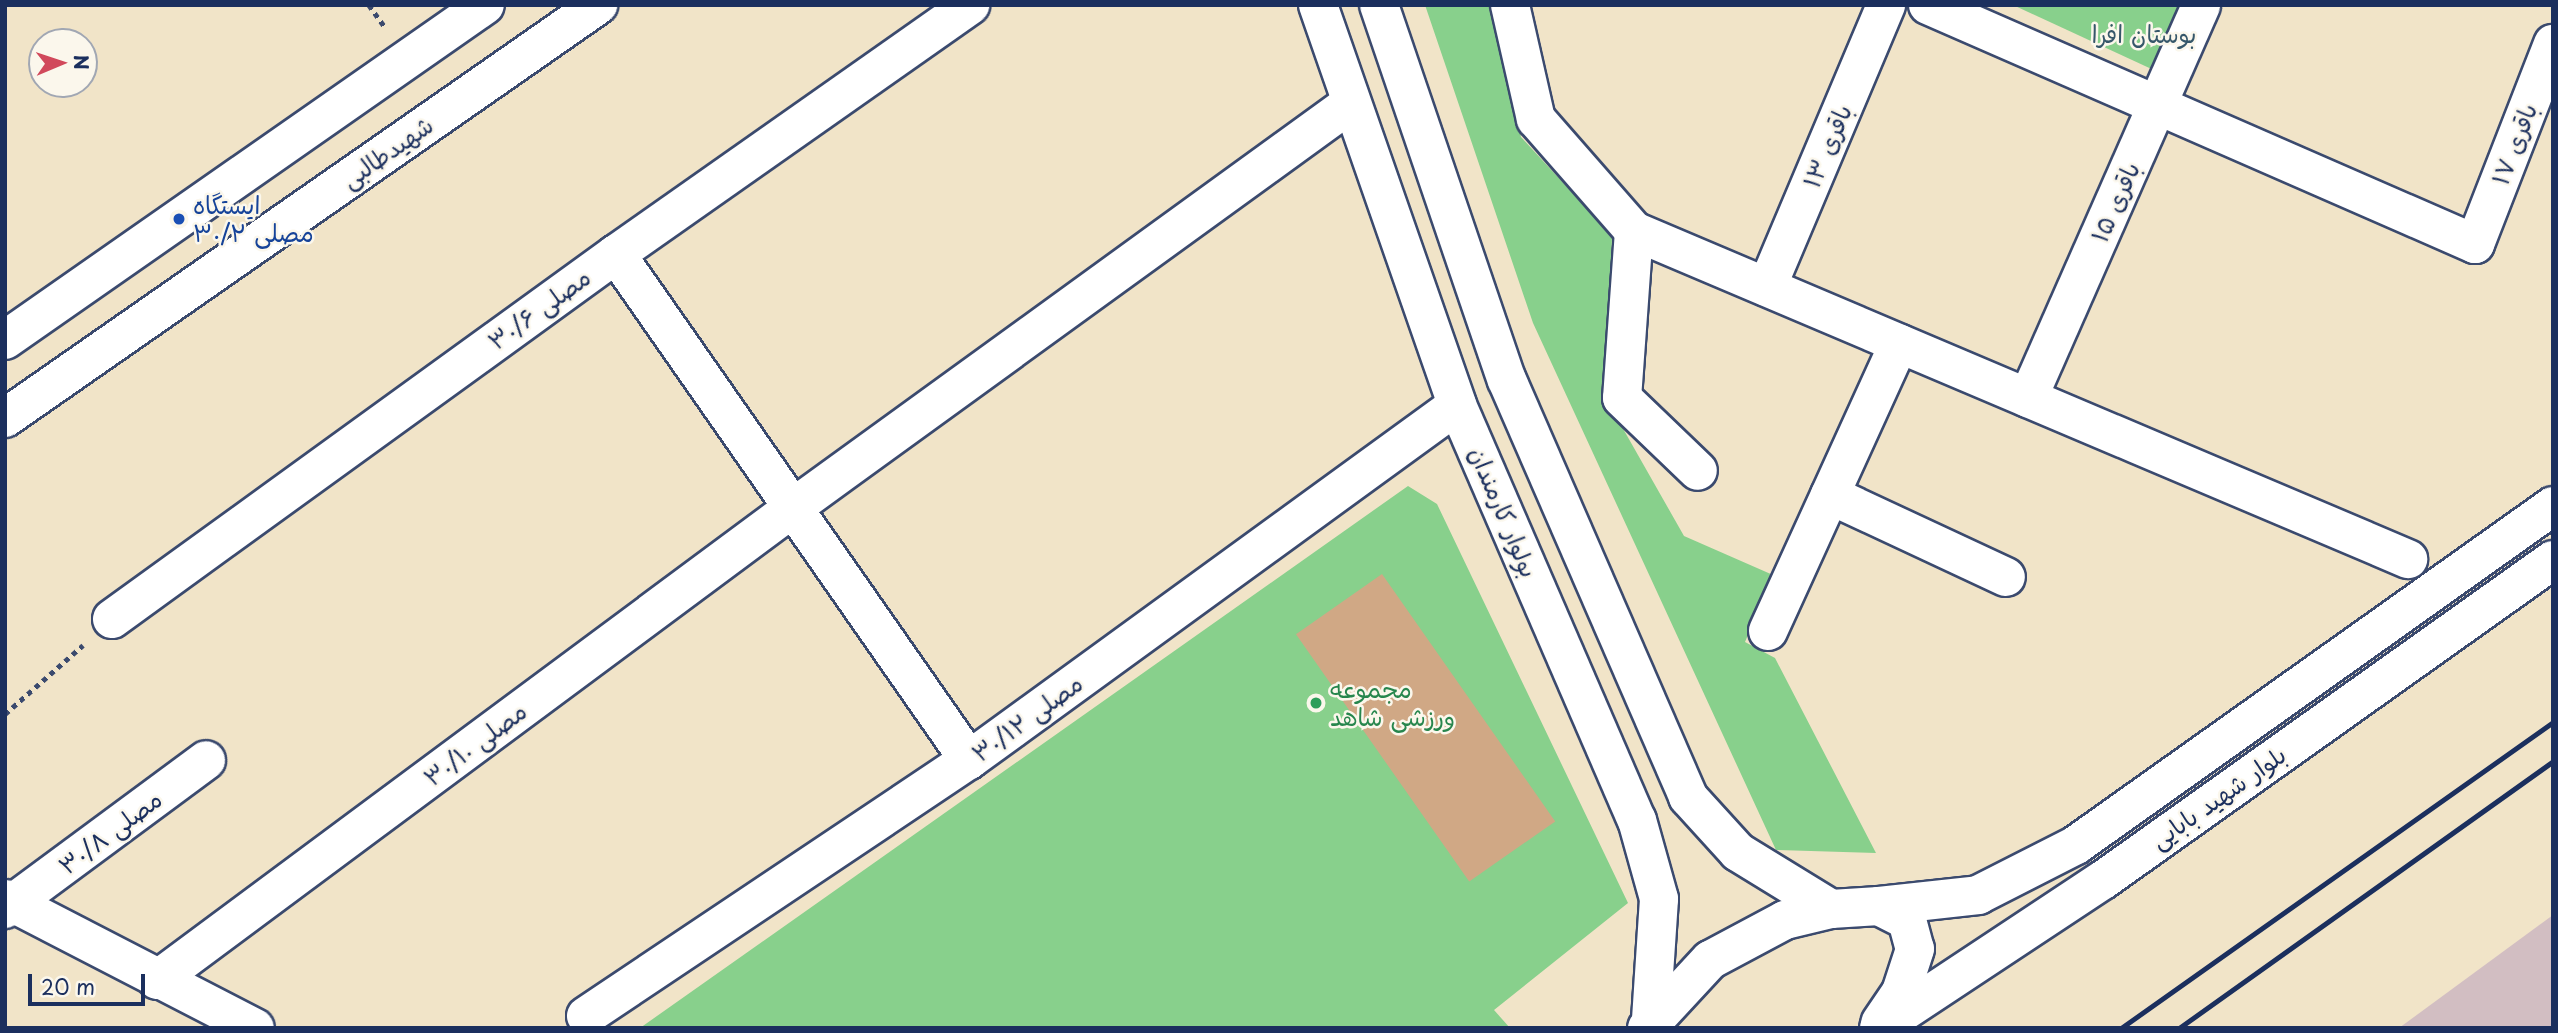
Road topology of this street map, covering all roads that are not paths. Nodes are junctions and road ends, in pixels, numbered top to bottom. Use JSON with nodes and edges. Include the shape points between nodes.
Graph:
{"nodes":[{"id":1,"x":485,"y":5,"type":"edge"},
{"id":2,"x":597,"y":5,"type":"edge"},
{"id":3,"x":970,"y":5,"type":"edge"},
{"id":4,"x":1318,"y":5,"type":"edge"},
{"id":5,"x":1379,"y":5,"type":"edge"},
{"id":6,"x":1510,"y":5,"type":"edge"},
{"id":7,"x":1886,"y":5,"type":"edge"},
{"id":8,"x":1928,"y":5,"type":"edge"},
{"id":9,"x":2201,"y":5,"type":"edge"},
{"id":10,"x":2553,"y":44,"type":"edge"},
{"id":11,"x":1352,"y":103,"type":"junction"},
{"id":12,"x":2157,"y":106,"type":"junction"},
{"id":13,"x":1633,"y":231,"type":"junction"},
{"id":14,"x":616,"y":254,"type":"junction"},
{"id":15,"x":1768,"y":287,"type":"junction"},
{"id":16,"x":5,"y":340,"type":"edge"},
{"id":17,"x":1899,"y":343,"type":"junction"},
{"id":18,"x":2028,"y":398,"type":"junction"},
{"id":19,"x":1457,"y":405,"type":"junction"},
{"id":20,"x":5,"y":418,"type":"edge"},
{"id":21,"x":1698,"y":471,"type":"dead end"},
{"id":22,"x":1830,"y":495,"type":"junction"},
{"id":23,"x":2553,"y":506,"type":"edge"},
{"id":24,"x":793,"y":507,"type":"junction"},
{"id":25,"x":2407,"y":559,"type":"dead end"},
{"id":26,"x":2553,"y":560,"type":"edge"},
{"id":27,"x":2006,"y":577,"type":"dead end"},
{"id":28,"x":112,"y":619,"type":"road end"},
{"id":29,"x":1768,"y":631,"type":"dead end"},
{"id":30,"x":206,"y":760,"type":"dead end"},
{"id":31,"x":969,"y":760,"type":"junction"},
{"id":32,"x":8,"y":904,"type":"edge"},
{"id":33,"x":1879,"y":906,"type":"junction"},
{"id":34,"x":1831,"y":909,"type":"junction"},
{"id":35,"x":157,"y":980,"type":"junction"},
{"id":36,"x":586,"y":1016,"type":"dead end"},
{"id":37,"x":1649,"y":1025,"type":"edge"},
{"id":38,"x":255,"y":1028,"type":"edge"},
{"id":39,"x":1878,"y":1028,"type":"edge"}],
"edges":[{"from":1,"to":16,"type":"street"},
{"from":2,"to":20,"type":"street","name":"شهیدطالبی"},
{"from":3,"to":14,"type":"street","name":"مصلی ۳۰/۶"},
{"from":4,"to":11,"type":"street","name":"بولوار کارمندان"},
{"from":5,"to":34,"type":"street","via":[[1507,380],[1688,797],[1738,852]]},
{"from":6,"to":13,"type":"street","via":[[1536,119]]},
{"from":7,"to":15,"type":"street","name":"باقری ۱۳"},
{"from":8,"to":12,"type":"street"},
{"from":9,"to":12,"type":"street","name":"باقری ۱۵"},
{"from":10,"to":12,"type":"street","name":"باقری ۱۷","via":[[2474,244]]},
{"from":11,"to":19,"type":"street","name":"بولوار کارمندان"},
{"from":11,"to":24,"type":"street","name":"مصلی ۳۰/۱۰"},
{"from":12,"to":18,"type":"street","name":"باقری ۱۵"},
{"from":13,"to":15,"type":"street"},
{"from":13,"to":21,"type":"street","via":[[1622,398]]},
{"from":14,"to":24,"type":"street"},
{"from":14,"to":28,"type":"street","name":"مصلی ۳۰/۶"},
{"from":15,"to":17,"type":"street"},
{"from":17,"to":18,"type":"street"},
{"from":17,"to":22,"type":"street"},
{"from":18,"to":25,"type":"street"},
{"from":19,"to":31,"type":"street","name":"مصلی ۳۰/۱۲"},
{"from":19,"to":37,"type":"street","name":"بولوار کارمندان","via":[[1637,820],[1660,899]]},
{"from":22,"to":27,"type":"street"},
{"from":22,"to":29,"type":"street"},
{"from":23,"to":33,"type":"street","name":"بلوار شهید بابایی","via":[[2076,845],[1978,895]]},
{"from":24,"to":31,"type":"street"},
{"from":24,"to":35,"type":"street","name":"مصلی ۳۰/۱۰"},
{"from":26,"to":39,"type":"street","name":"بلوار شهید بابایی","via":[[2103,880]]},
{"from":30,"to":32,"type":"street","name":"مصلی ۳۰/۸"},
{"from":31,"to":36,"type":"street","name":"مصلی ۳۰/۱۲"},
{"from":32,"to":35,"type":"street"},
{"from":33,"to":34,"type":"street","name":"بلوار شهید بابایی"},
{"from":33,"to":39,"type":"street","via":[[1907,920],[1915,949],[1901,992]]},
{"from":34,"to":37,"type":"street","name":"بلوار شهید بابایی","via":[[1785,920],[1710,960]]},
{"from":35,"to":38,"type":"street"}]}
